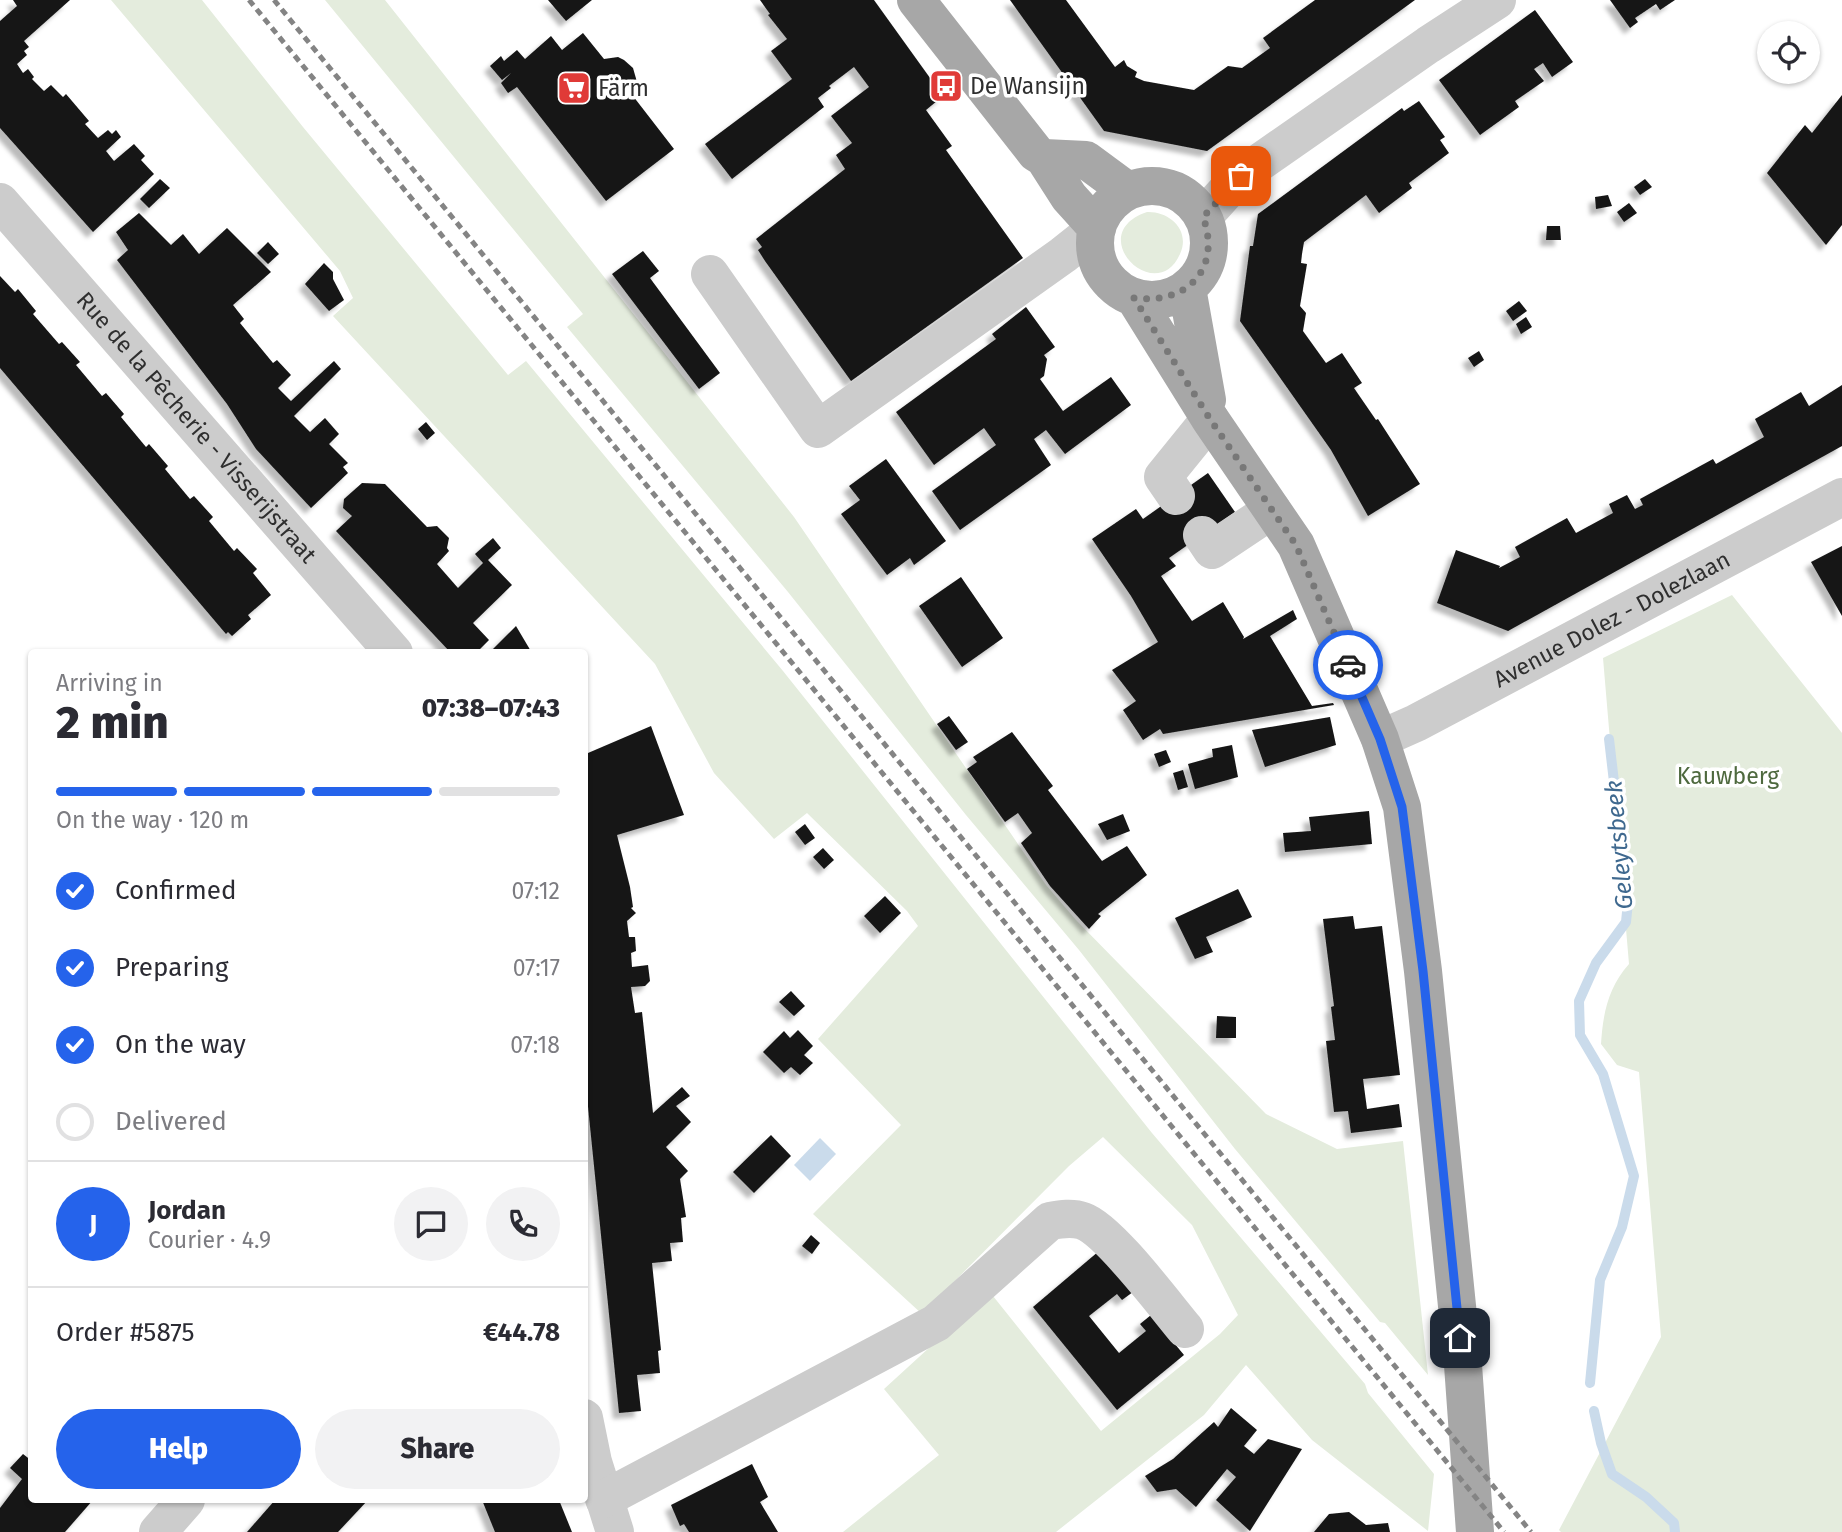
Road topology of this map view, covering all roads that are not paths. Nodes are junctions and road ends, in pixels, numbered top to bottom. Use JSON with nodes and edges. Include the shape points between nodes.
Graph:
{"nodes":[{"id":1,"x":916,"y":0,"type":"edge"},
{"id":2,"x":1497,"y":0,"type":"edge"},
{"id":3,"x":1044,"y":158,"type":"junction"},
{"id":4,"x":1128,"y":191,"type":"junction"},
{"id":5,"x":0,"y":202,"type":"edge"},
{"id":6,"x":1203,"y":217,"type":"junction"},
{"id":7,"x":1097,"y":228,"type":"junction"},
{"id":8,"x":710,"y":274,"type":"dead end"},
{"id":9,"x":1187,"y":288,"type":"junction"},
{"id":10,"x":1134,"y":298,"type":"junction"},
{"id":11,"x":1210,"y":419,"type":"junction"},
{"id":12,"x":1176,"y":496,"type":"dead end"},
{"id":13,"x":1842,"y":497,"type":"edge"},
{"id":14,"x":1272,"y":510,"type":"junction"},
{"id":15,"x":1202,"y":535,"type":"dead end"},
{"id":16,"x":391,"y":649,"type":"edge"},
{"id":17,"x":1380,"y":739,"type":"junction"},
{"id":18,"x":1185,"y":1329,"type":"dead end"},
{"id":19,"x":588,"y":1438,"type":"edge"},
{"id":20,"x":183,"y":1503,"type":"edge"},
{"id":21,"x":609,"y":1516,"type":"edge"},
{"id":22,"x":158,"y":1532,"type":"edge"},
{"id":23,"x":1475,"y":1532,"type":"edge"}],
"edges":[{"from":1,"to":3,"type":"main road","via":[[1035,153]]},
{"from":2,"to":6,"type":"street","via":[[1241,176]]},
{"from":3,"to":4,"type":"main road","via":[[1086,160]]},
{"from":3,"to":7,"type":"main road","via":[[1069,197]]},
{"from":4,"to":6,"type":"main road","via":[[1149,186],[1170,189],[1184,195]]},
{"from":4,"to":7,"type":"main road","via":[[1108,206]]},
{"from":5,"to":16,"type":"street","name":"Rue de la Pêcherie - Visserijstraat"},
{"from":6,"to":9,"type":"main road","via":[[1208,256]]},
{"from":7,"to":8,"type":"street","via":[[818,429]]},
{"from":7,"to":10,"type":"main road","via":[[1095,243],[1102,271]]},
{"from":9,"to":10,"type":"main road","via":[[1171,297]]},
{"from":9,"to":11,"type":"main road"},
{"from":10,"to":11,"type":"main road"},
{"from":11,"to":12,"type":"street","via":[[1163,477]]},
{"from":11,"to":14,"type":"main road"},
{"from":13,"to":17,"type":"street","name":"Avenue Dolez - Dolezlaan"},
{"from":14,"to":15,"type":"street","via":[[1212,550]]},
{"from":14,"to":17,"type":"main road","via":[[1296,545]]},
{"from":17,"to":23,"type":"main road","via":[[1402,807],[1423,971]]},
{"from":18,"to":21,"type":"street","via":[[1101,1231],[1082,1221],[1050,1221],[936,1324]]},
{"from":19,"to":21,"type":"street"},
{"from":20,"to":22,"type":"street"}]}
